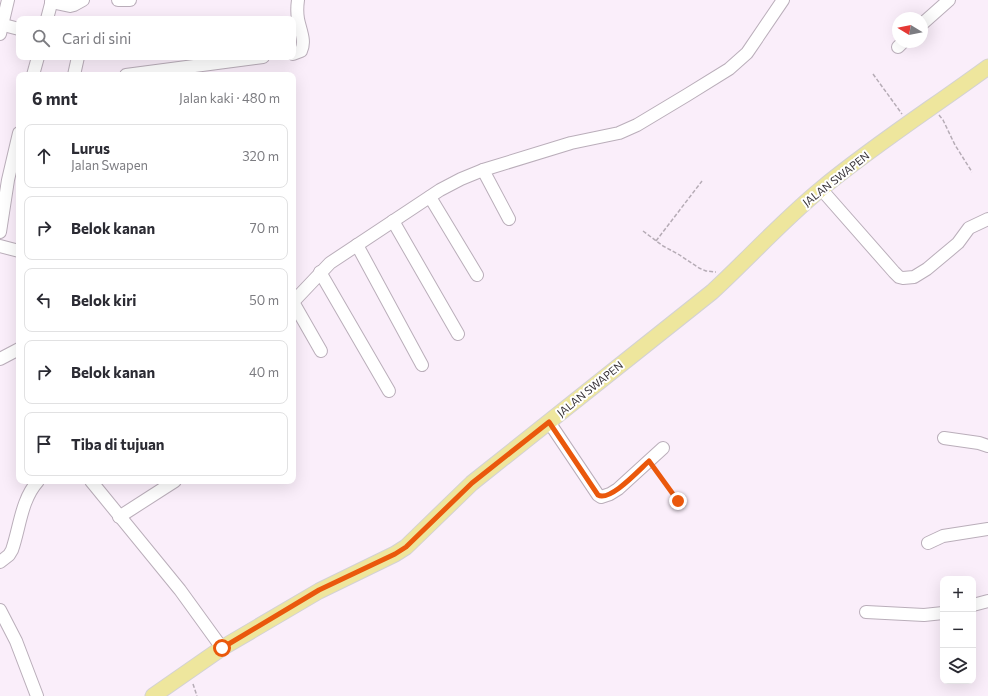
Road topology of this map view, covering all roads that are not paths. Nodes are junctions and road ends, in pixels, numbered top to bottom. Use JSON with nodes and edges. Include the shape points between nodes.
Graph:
{"nodes":[{"id":1,"x":8,"y":0,"type":"edge"},
{"id":2,"x":83,"y":0,"type":"edge"},
{"id":3,"x":118,"y":0,"type":"edge"},
{"id":4,"x":130,"y":0,"type":"edge"},
{"id":5,"x":298,"y":0,"type":"edge"},
{"id":6,"x":783,"y":0,"type":"edge"},
{"id":7,"x":949,"y":0,"type":"edge"},
{"id":8,"x":51,"y":1,"type":"edge"},
{"id":9,"x":48,"y":16,"type":"edge"},
{"id":10,"x":928,"y":19,"type":"edge"},
{"id":11,"x":1,"y":28,"type":"edge"},
{"id":12,"x":16,"y":30,"type":"edge"},
{"id":13,"x":296,"y":53,"type":"edge"},
{"id":14,"x":37,"y":60,"type":"edge"},
{"id":15,"x":77,"y":60,"type":"edge"},
{"id":16,"x":240,"y":60,"type":"edge"},
{"id":17,"x":988,"y":67,"type":"edge"},
{"id":18,"x":34,"y":72,"type":"edge"},
{"id":19,"x":75,"y":72,"type":"edge"},
{"id":20,"x":149,"y":72,"type":"edge"},
{"id":21,"x":16,"y":146,"type":"edge"},
{"id":22,"x":483,"y":170,"type":"junction"},
{"id":23,"x":821,"y":189,"type":"junction"},
{"id":24,"x":430,"y":197,"type":"junction"},
{"id":25,"x":509,"y":219,"type":"dead end"},
{"id":26,"x":988,"y":219,"type":"edge"},
{"id":27,"x":393,"y":221,"type":"junction"},
{"id":28,"x":0,"y":232,"type":"edge"},
{"id":29,"x":357,"y":245,"type":"junction"},
{"id":30,"x":0,"y":246,"type":"edge"},
{"id":31,"x":16,"y":249,"type":"edge"},
{"id":32,"x":320,"y":272,"type":"junction"},
{"id":33,"x":477,"y":275,"type":"dead end"},
{"id":34,"x":296,"y":299,"type":"edge"},
{"id":35,"x":296,"y":307,"type":"edge"},
{"id":36,"x":458,"y":334,"type":"dead end"},
{"id":37,"x":16,"y":351,"type":"edge"},
{"id":38,"x":321,"y":352,"type":"dead end"},
{"id":39,"x":0,"y":359,"type":"edge"},
{"id":40,"x":422,"y":365,"type":"dead end"},
{"id":41,"x":389,"y":391,"type":"dead end"},
{"id":42,"x":549,"y":422,"type":"junction"},
{"id":43,"x":944,"y":438,"type":"dead end"},
{"id":44,"x":988,"y":446,"type":"edge"},
{"id":45,"x":663,"y":448,"type":"dead end"},
{"id":46,"x":36,"y":484,"type":"edge"},
{"id":47,"x":93,"y":484,"type":"edge"},
{"id":48,"x":170,"y":484,"type":"edge"},
{"id":49,"x":119,"y":517,"type":"junction"},
{"id":50,"x":988,"y":529,"type":"edge"},
{"id":51,"x":928,"y":542,"type":"dead end"},
{"id":52,"x":0,"y":562,"type":"edge"},
{"id":53,"x":988,"y":601,"type":"edge"},
{"id":54,"x":976,"y":604,"type":"edge"},
{"id":55,"x":0,"y":610,"type":"edge"},
{"id":56,"x":866,"y":612,"type":"dead end"},
{"id":57,"x":940,"y":613,"type":"edge"},
{"id":58,"x":222,"y":648,"type":"junction"},
{"id":59,"x":37,"y":696,"type":"edge"},
{"id":60,"x":153,"y":696,"type":"edge"}],
"edges":[{"from":1,"to":11,"type":"street"},
{"from":2,"to":8,"type":"street","via":[[70,6]]},
{"from":3,"to":4,"type":"street"},
{"from":5,"to":13,"type":"street","via":[[297,10],[303,39],[301,51]]},
{"from":6,"to":22,"type":"street","via":[[747,53],[729,69],[636,125]]},
{"from":7,"to":10,"type":"street"},
{"from":8,"to":9,"type":"street"},
{"from":11,"to":12,"type":"street"},
{"from":14,"to":18,"type":"street"},
{"from":15,"to":19,"type":"street"},
{"from":16,"to":20,"type":"street"},
{"from":17,"to":23,"type":"main road","name":"JALAN SWAPEN"},
{"from":21,"to":28,"type":"street"},
{"from":22,"to":24,"type":"street","via":[[460,179]]},
{"from":22,"to":25,"type":"street"},
{"from":23,"to":26,"type":"street","via":[[894,272],[903,278],[914,277],[927,269],[958,243],[969,228]]},
{"from":23,"to":42,"type":"main road","name":"JALAN SWAPEN","via":[[712,292]]},
{"from":24,"to":27,"type":"street"},
{"from":24,"to":33,"type":"street"},
{"from":27,"to":29,"type":"street"},
{"from":27,"to":36,"type":"street"},
{"from":29,"to":32,"type":"street"},
{"from":29,"to":40,"type":"street"},
{"from":30,"to":31,"type":"street"},
{"from":32,"to":34,"type":"street"},
{"from":32,"to":41,"type":"street"},
{"from":35,"to":38,"type":"street"},
{"from":37,"to":39,"type":"street"},
{"from":42,"to":45,"type":"street","via":[[601,497],[618,489]]},
{"from":42,"to":58,"type":"main road","name":"JALAN SWAPEN","via":[[472,483],[406,547],[319,590]]},
{"from":43,"to":44,"type":"street"},
{"from":46,"to":52,"type":"street","via":[[24,507],[12,550]]},
{"from":47,"to":49,"type":"street"},
{"from":48,"to":49,"type":"street"},
{"from":49,"to":58,"type":"street","via":[[180,590]]},
{"from":50,"to":51,"type":"street","via":[[951,534]]},
{"from":53,"to":54,"type":"street"},
{"from":55,"to":59,"type":"street","via":[[16,640]]},
{"from":56,"to":57,"type":"street"},
{"from":58,"to":60,"type":"main road","name":"JALAN SWAPEN"}]}
